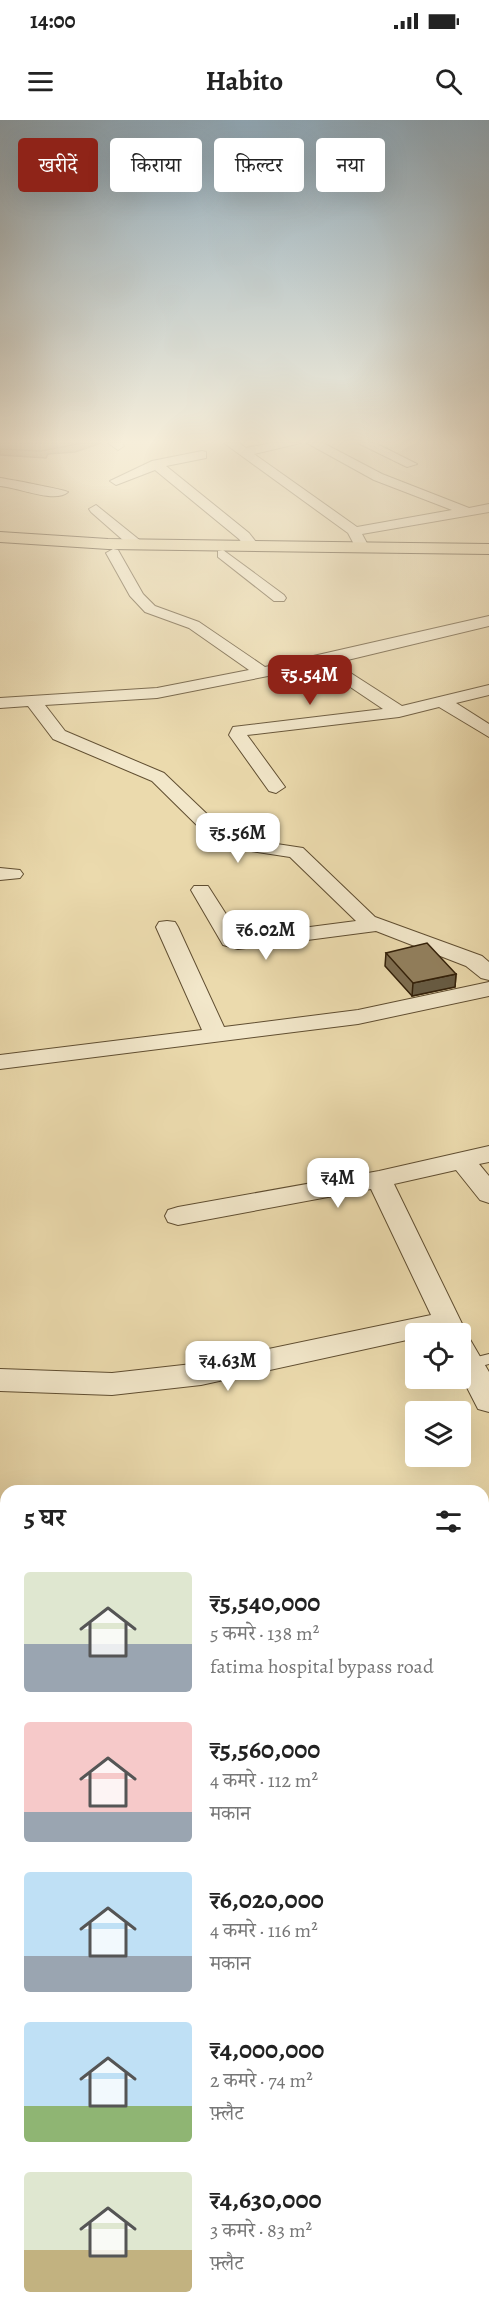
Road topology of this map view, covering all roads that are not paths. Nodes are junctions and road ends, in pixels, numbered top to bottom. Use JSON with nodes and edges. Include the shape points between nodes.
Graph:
{"nodes":[{"id":1,"x":0,"y":546,"type":"edge"},
{"id":2,"x":214,"y":546,"type":"edge"},
{"id":3,"x":253,"y":546,"type":"joint"},
{"id":4,"x":258,"y":546,"type":"edge"},
{"id":5,"x":399,"y":546,"type":"edge"},
{"id":6,"x":489,"y":549,"type":"edge"},
{"id":7,"x":113,"y":553,"type":"junction"},
{"id":8,"x":444,"y":553,"type":"junction"},
{"id":9,"x":223,"y":554,"type":"junction"},
{"id":10,"x":489,"y":558,"type":"edge"},
{"id":11,"x":279,"y":598,"type":"dead end"},
{"id":12,"x":489,"y":621,"type":"edge"},
{"id":13,"x":322,"y":662,"type":"junction"},
{"id":14,"x":263,"y":673,"type":"junction"},
{"id":15,"x":489,"y":690,"type":"edge"},
{"id":16,"x":33,"y":701,"type":"junction"},
{"id":17,"x":443,"y":702,"type":"junction"},
{"id":18,"x":0,"y":703,"type":"edge"},
{"id":19,"x":399,"y":712,"type":"junction"},
{"id":20,"x":489,"y":732,"type":"edge"},
{"id":21,"x":276,"y":787,"type":"dead end"},
{"id":22,"x":201,"y":890,"type":"dead end"},
{"id":23,"x":376,"y":925,"type":"junction"},
{"id":24,"x":168,"y":927,"type":"dead end"},
{"id":25,"x":489,"y":973,"type":"edge"},
{"id":26,"x":489,"y":989,"type":"edge"},
{"id":27,"x":216,"y":1035,"type":"junction"},
{"id":28,"x":0,"y":1062,"type":"edge"},
{"id":29,"x":489,"y":1154,"type":"edge"},
{"id":30,"x":462,"y":1160,"type":"junction"},
{"id":31,"x":379,"y":1179,"type":"junction"},
{"id":32,"x":489,"y":1194,"type":"edge"},
{"id":33,"x":178,"y":1216,"type":"dead end"},
{"id":34,"x":454,"y":1323,"type":"edge"},
{"id":35,"x":405,"y":1351,"type":"edge"},
{"id":36,"x":471,"y":1358,"type":"edge"},
{"id":37,"x":0,"y":1380,"type":"edge"},
{"id":38,"x":489,"y":1401,"type":"edge"}],
"edges":[{"from":1,"to":7,"type":"highway"},
{"from":2,"to":3,"type":"highway"},
{"from":3,"to":4,"type":"highway"},
{"from":5,"to":8,"type":"highway"},
{"from":6,"to":8,"type":"highway"},
{"from":7,"to":9,"type":"highway"},
{"from":7,"to":14,"type":"street","via":[[137,596],[150,609],[194,625]]},
{"from":8,"to":9,"type":"highway"},
{"from":8,"to":10,"type":"highway"},
{"from":9,"to":11,"type":"street"},
{"from":12,"to":13,"type":"street"},
{"from":13,"to":14,"type":"street"},
{"from":13,"to":19,"type":"street"},
{"from":14,"to":16,"type":"street","via":[[137,696]]},
{"from":15,"to":17,"type":"street"},
{"from":16,"to":18,"type":"street"},
{"from":16,"to":23,"type":"street","via":[[59,735],[158,777],[225,842],[296,852]]},
{"from":17,"to":19,"type":"street"},
{"from":17,"to":20,"type":"street"},
{"from":19,"to":21,"type":"street","via":[[239,731],[238,735]]},
{"from":22,"to":23,"type":"street","via":[[231,940],[238,943]]},
{"from":23,"to":25,"type":"street","via":[[474,961]]},
{"from":24,"to":27,"type":"street"},
{"from":26,"to":27,"type":"street","via":[[358,1017]]},
{"from":27,"to":28,"type":"street"},
{"from":29,"to":30,"type":"street"},
{"from":30,"to":31,"type":"street"},
{"from":30,"to":32,"type":"street"},
{"from":31,"to":33,"type":"street"},
{"from":31,"to":34,"type":"street"},
{"from":35,"to":37,"type":"street","via":[[112,1384]]},
{"from":36,"to":38,"type":"street"}]}
